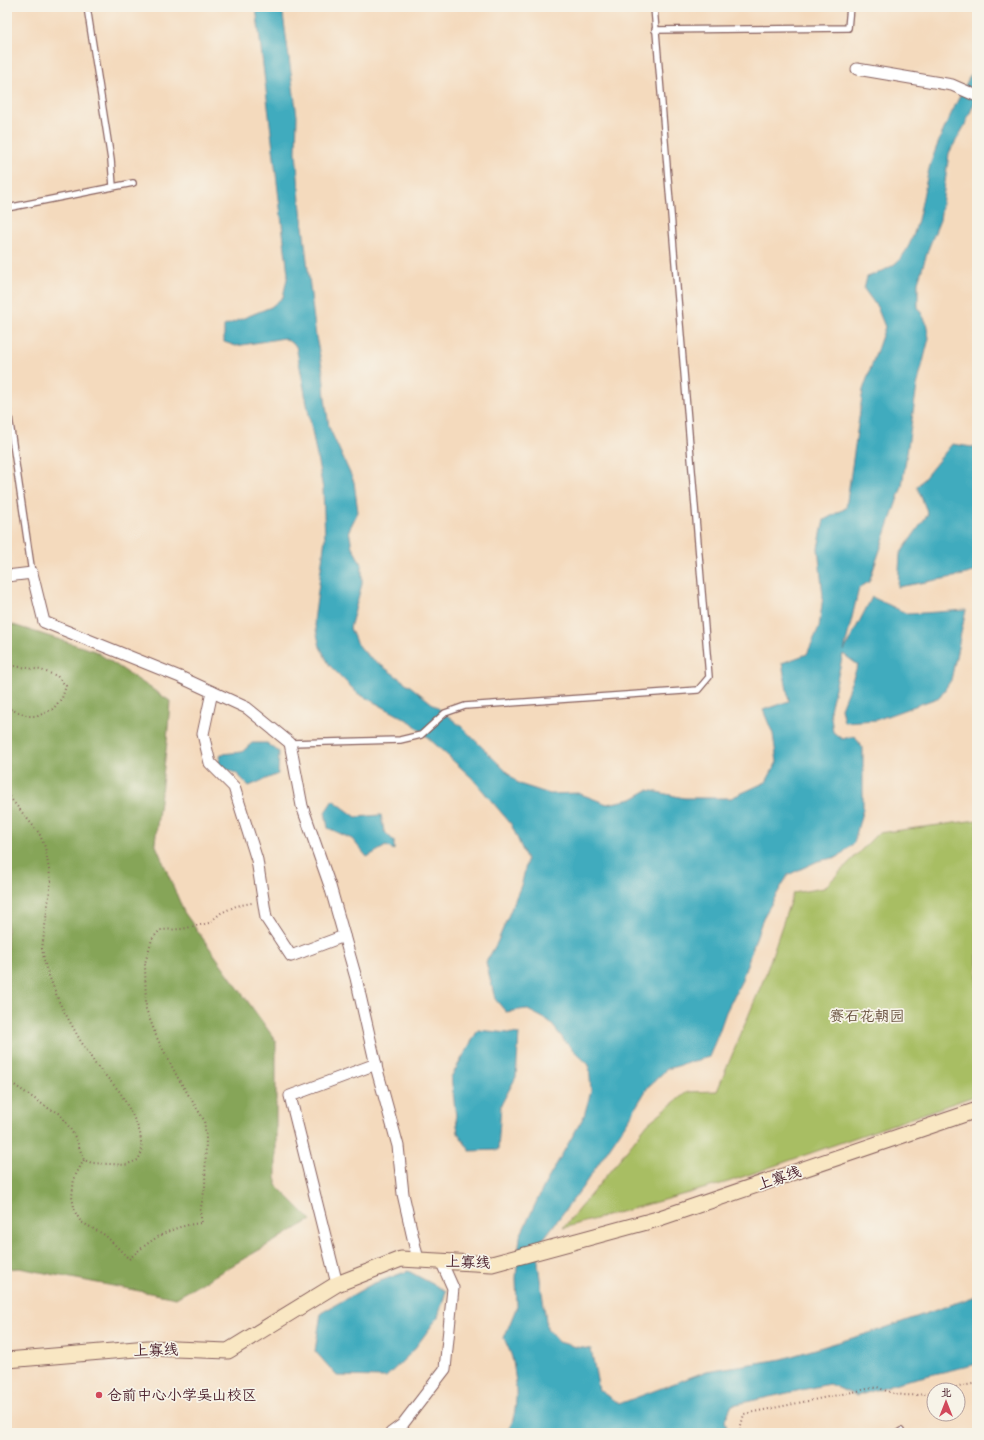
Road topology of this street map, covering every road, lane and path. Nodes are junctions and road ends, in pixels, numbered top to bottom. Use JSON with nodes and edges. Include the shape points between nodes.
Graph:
{"nodes":[{"id":1,"x":87,"y":7,"type":"edge"},
{"id":2,"x":654,"y":7,"type":"edge"},
{"id":3,"x":850,"y":7,"type":"edge"},
{"id":4,"x":655,"y":30,"type":"junction"},
{"id":5,"x":856,"y":70,"type":"dead end"},
{"id":6,"x":977,"y":96,"type":"edge"},
{"id":7,"x":133,"y":183,"type":"dead end"},
{"id":8,"x":113,"y":186,"type":"junction"},
{"id":9,"x":7,"y":208,"type":"edge"},
{"id":10,"x":7,"y":403,"type":"edge"},
{"id":11,"x":32,"y":573,"type":"junction"},
{"id":12,"x":7,"y":576,"type":"edge"},
{"id":13,"x":7,"y":665,"type":"edge"},
{"id":14,"x":212,"y":692,"type":"junction"},
{"id":15,"x":7,"y":708,"type":"edge"},
{"id":16,"x":290,"y":743,"type":"junction"},
{"id":17,"x":7,"y":794,"type":"edge"},
{"id":18,"x":263,"y":901,"type":"junction"},
{"id":19,"x":344,"y":936,"type":"junction"},
{"id":20,"x":376,"y":1064,"type":"junction"},
{"id":21,"x":7,"y":1080,"type":"edge"},
{"id":22,"x":977,"y":1110,"type":"edge"},
{"id":23,"x":84,"y":1160,"type":"junction"},
{"id":24,"x":418,"y":1260,"type":"junction"},
{"id":25,"x":441,"y":1261,"type":"junction"},
{"id":26,"x":337,"y":1284,"type":"junction"},
{"id":27,"x":7,"y":1360,"type":"edge"},
{"id":28,"x":977,"y":1383,"type":"edge"},
{"id":29,"x":966,"y":1385,"type":"edge"},
{"id":30,"x":926,"y":1393,"type":"edge"},
{"id":31,"x":391,"y":1433,"type":"edge"},
{"id":32,"x":739,"y":1433,"type":"edge"}],
"edges":[{"from":1,"to":8,"type":"lane"},
{"from":2,"to":4,"type":"lane"},
{"from":3,"to":4,"type":"lane","via":[[848,28]]},
{"from":4,"to":16,"type":"lane","via":[[709,677],[698,690],[465,706],[445,713],[421,735],[400,740]]},
{"from":5,"to":6,"type":"street","via":[[952,86]]},
{"from":7,"to":8,"type":"lane"},
{"from":8,"to":9,"type":"lane"},
{"from":10,"to":11,"type":"lane"},
{"from":11,"to":12,"type":"street"},
{"from":11,"to":14,"type":"street","via":[[44,622]]},
{"from":13,"to":15,"type":"path","via":[[41,670],[57,676],[66,686],[54,710],[38,716],[29,716]]},
{"from":14,"to":16,"type":"street","via":[[246,708]]},
{"from":14,"to":18,"type":"street","via":[[203,734],[210,763],[234,787],[257,860]]},
{"from":16,"to":19,"type":"street","via":[[302,806],[330,886]]},
{"from":17,"to":23,"type":"path","via":[[39,833],[45,847],[51,881],[42,949],[46,968],[64,1010],[96,1065],[120,1092],[140,1132],[142,1152],[138,1160],[125,1165],[92,1164]]},
{"from":18,"to":19,"type":"street","via":[[266,918],[291,956]]},
{"from":18,"to":23,"type":"path","via":[[236,906],[208,923],[182,930],[160,930],[152,939],[144,963],[148,1016],[174,1071],[204,1120],[206,1144],[205,1187],[200,1212],[202,1223],[184,1225],[166,1232],[129,1259],[105,1235],[81,1222],[75,1212],[72,1197],[74,1178]]},
{"from":19,"to":20,"type":"street"},
{"from":20,"to":24,"type":"street","via":[[398,1146],[404,1194]]},
{"from":20,"to":26,"type":"street","via":[[290,1096]]},
{"from":21,"to":23,"type":"path","via":[[59,1113],[76,1139]]},
{"from":22,"to":25,"type":"street","name":"上寡线","via":[[654,1220],[492,1264]]},
{"from":24,"to":25,"type":"street","name":"上寡线"},
{"from":24,"to":26,"type":"street","name":"上寡线","via":[[401,1259]]},
{"from":25,"to":31,"type":"street","via":[[454,1288],[445,1369],[402,1425]]},
{"from":26,"to":27,"type":"street","name":"上寡线","via":[[228,1351],[148,1348]]},
{"from":28,"to":29,"type":"path"},
{"from":30,"to":32,"type":"path","via":[[906,1396],[877,1387],[744,1414]]}]}
